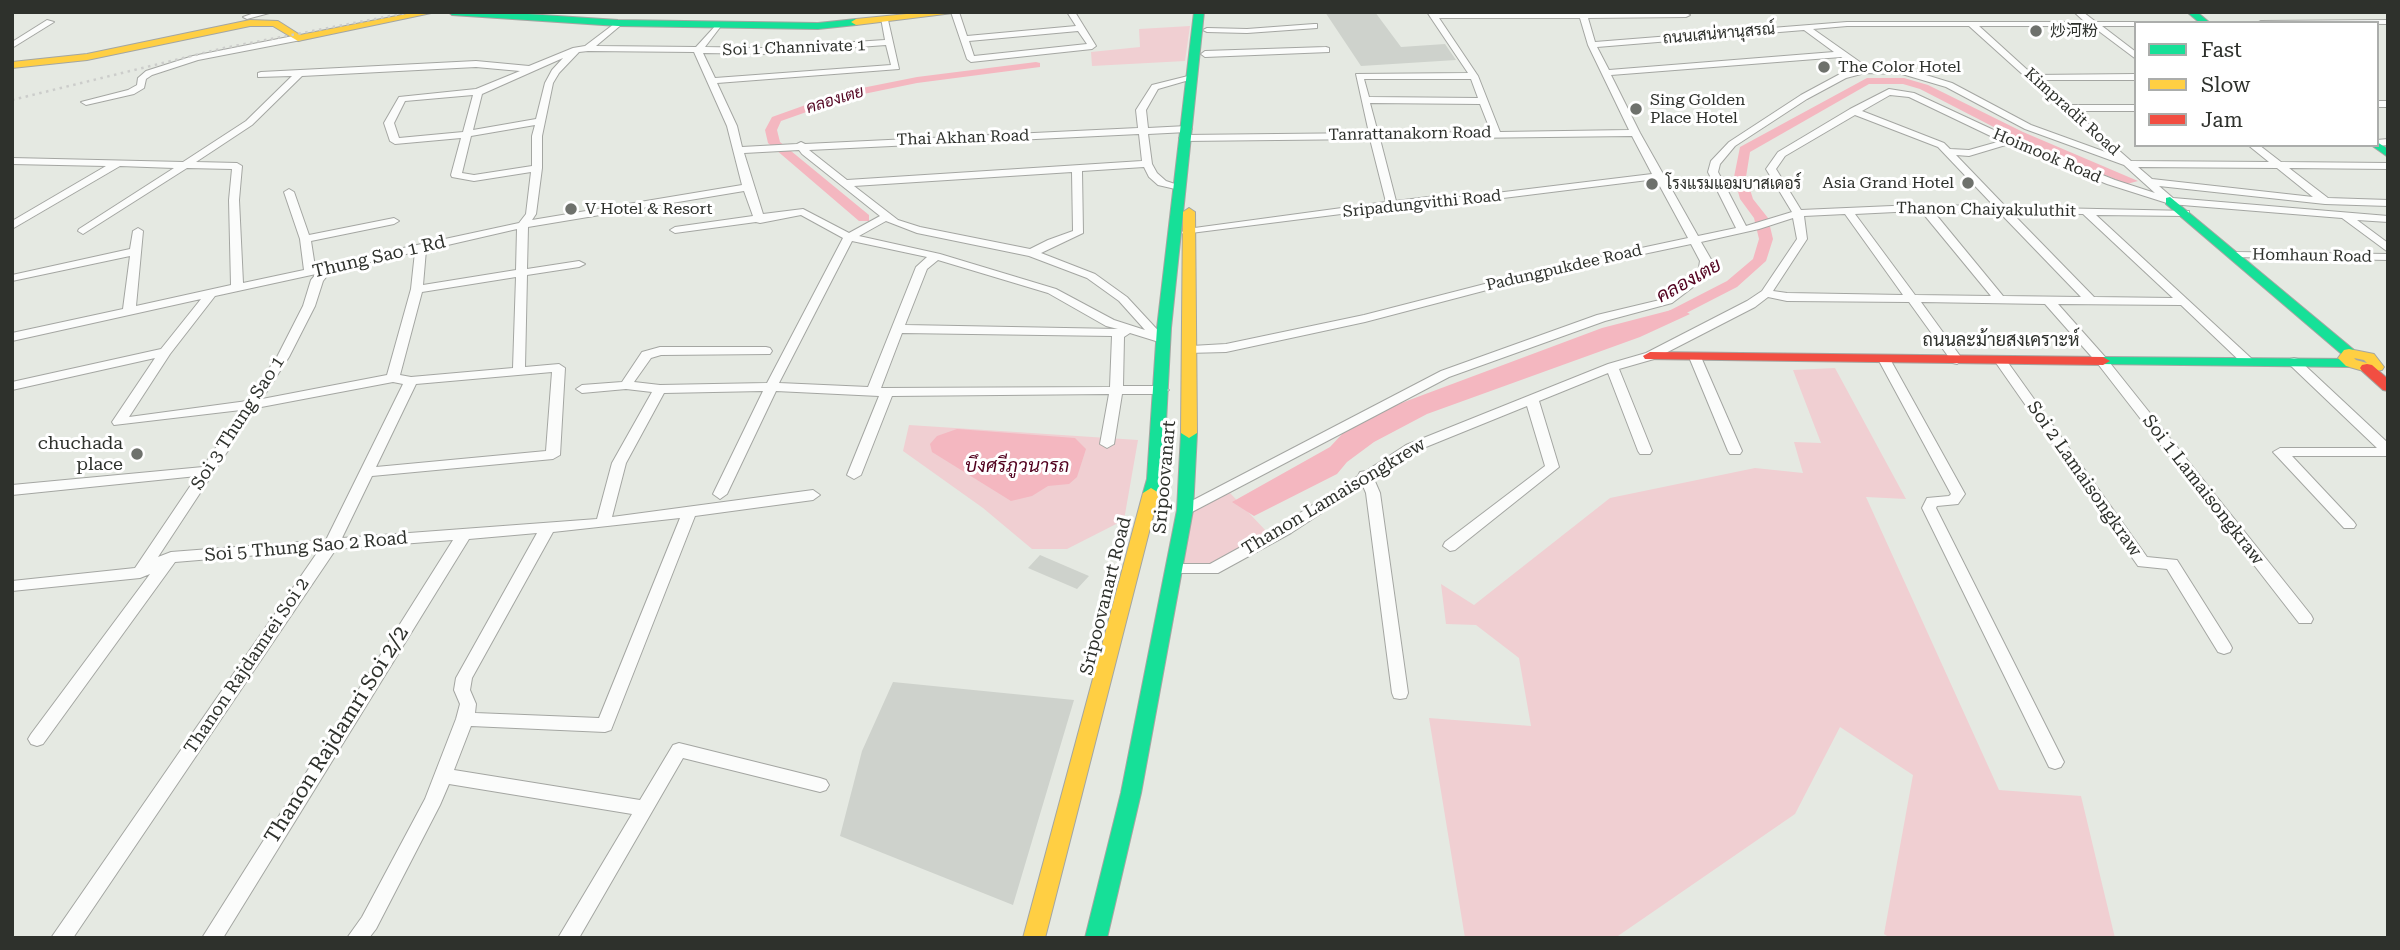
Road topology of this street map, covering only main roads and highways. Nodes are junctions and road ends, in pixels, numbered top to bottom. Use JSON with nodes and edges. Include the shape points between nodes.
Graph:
{"nodes":[{"id":1,"x":432,"y":12,"type":"edge"},
{"id":2,"x":452,"y":12,"type":"edge"},
{"id":3,"x":956,"y":12,"type":"edge"},
{"id":4,"x":1199,"y":12,"type":"edge"},
{"id":5,"x":1209,"y":12,"type":"edge"},
{"id":6,"x":507,"y":14,"type":"edge"},
{"id":7,"x":272,"y":18,"type":"edge"},
{"id":8,"x":245,"y":19,"type":"edge"},
{"id":9,"x":12,"y":65,"type":"edge"},
{"id":10,"x":1189,"y":135,"type":"junction"},
{"id":11,"x":2167,"y":199,"type":"road end"},
{"id":12,"x":1181,"y":233,"type":"junction"},
{"id":13,"x":1162,"y":333,"type":"joint"},
{"id":14,"x":1650,"y":356,"type":"road end"},
{"id":15,"x":2366,"y":362,"type":"edge"},
{"id":16,"x":2388,"y":387,"type":"edge"},
{"id":17,"x":1191,"y":389,"type":"junction"},
{"id":18,"x":1163,"y":390,"type":"junction"},
{"id":19,"x":1034,"y":938,"type":"edge"},
{"id":20,"x":1096,"y":938,"type":"edge"}],
"edges":[{"from":1,"to":7,"type":"main road","via":[[294,36]]},
{"from":2,"to":6,"type":"main road"},
{"from":3,"to":6,"type":"main road","via":[[818,26],[618,23]]},
{"from":4,"to":10,"type":"main road","name":"Sripoovanart"},
{"from":5,"to":10,"type":"main road","name":"Sripoovanart"},
{"from":7,"to":8,"type":"main road","via":[[250,23]]},
{"from":8,"to":9,"type":"main road","via":[[87,57]]},
{"from":10,"to":12,"type":"main road","name":"Sripoovanart"},
{"from":10,"to":12,"type":"main road","name":"Sripoovanart","via":[[1180,189]]},
{"from":11,"to":15,"type":"main road","name":"Hoimook Road"},
{"from":12,"to":13,"type":"main road","name":"Sripoovanart"},
{"from":12,"to":17,"type":"main road","name":"Sripoovanart"},
{"from":13,"to":18,"type":"main road","name":"Sripoovanart Road"},
{"from":14,"to":15,"type":"main road","name":"ถนนละม้ายสงเคราะห์"},
{"from":15,"to":16,"type":"main road","name":"Hoimook Road"},
{"from":17,"to":18,"type":"main road"},
{"from":17,"to":20,"type":"main road","name":"Sripoovanart","via":[[1185,510],[1131,793]]},
{"from":18,"to":19,"type":"main road","name":"Sripoovanart Road","via":[[1155,479]]}]}
